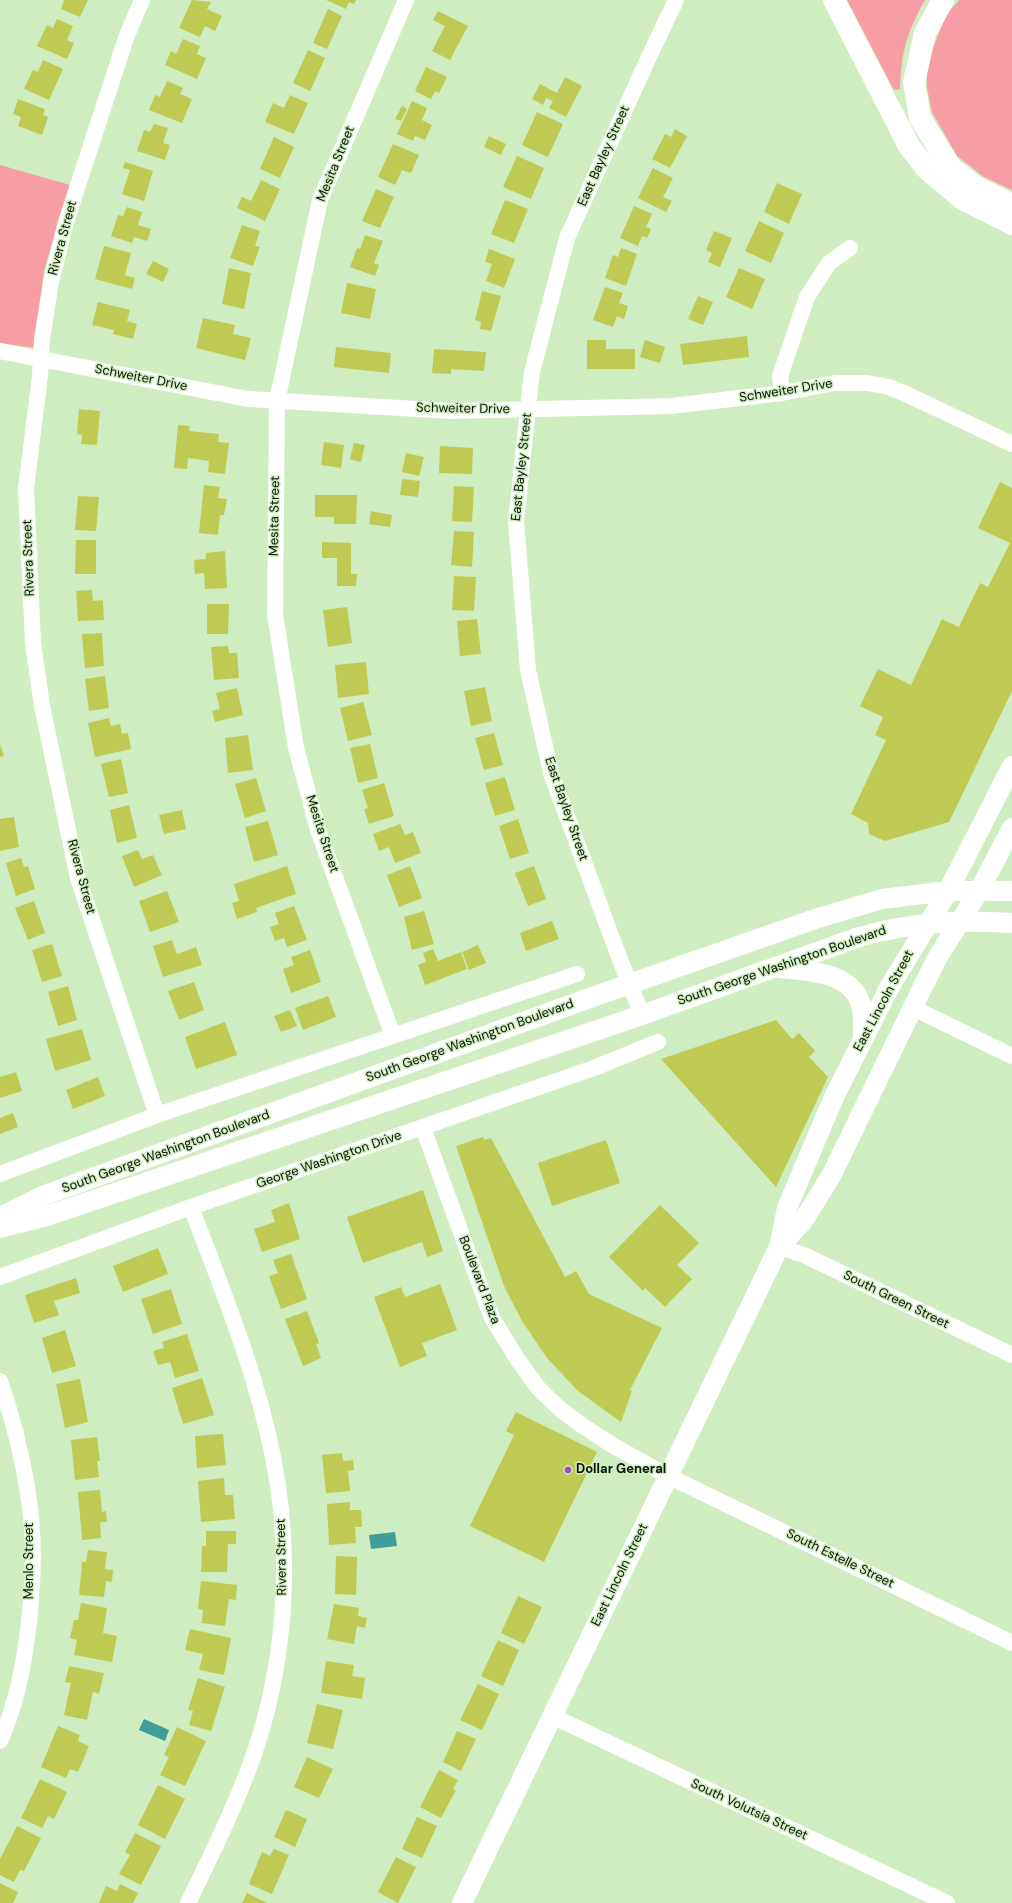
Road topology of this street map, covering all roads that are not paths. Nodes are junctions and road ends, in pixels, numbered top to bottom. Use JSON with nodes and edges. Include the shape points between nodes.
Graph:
{"nodes":[{"id":1,"x":142,"y":0,"type":"edge"},
{"id":2,"x":406,"y":0,"type":"edge"},
{"id":3,"x":676,"y":0,"type":"edge"},
{"id":4,"x":834,"y":0,"type":"edge"},
{"id":5,"x":943,"y":0,"type":"edge"},
{"id":6,"x":1012,"y":205,"type":"edge"},
{"id":7,"x":1012,"y":224,"type":"edge"},
{"id":8,"x":850,"y":248,"type":"dead end"},
{"id":9,"x":0,"y":351,"type":"edge"},
{"id":10,"x":41,"y":358,"type":"junction"},
{"id":11,"x":782,"y":394,"type":"junction"},
{"id":12,"x":277,"y":401,"type":"junction"},
{"id":13,"x":528,"y":410,"type":"junction"},
{"id":14,"x":1012,"y":444,"type":"edge"},
{"id":15,"x":1012,"y":766,"type":"edge"},
{"id":16,"x":1012,"y":828,"type":"edge"},
{"id":17,"x":979,"y":890,"type":"junction"},
{"id":18,"x":948,"y":891,"type":"junction"},
{"id":19,"x":1012,"y":891,"type":"edge"},
{"id":20,"x":928,"y":922,"type":"junction"},
{"id":21,"x":961,"y":922,"type":"junction"},
{"id":22,"x":1012,"y":922,"type":"edge"},
{"id":23,"x":773,"y":968,"type":"junction"},
{"id":24,"x":577,"y":974,"type":"dead end"},
{"id":25,"x":630,"y":984,"type":"junction"},
{"id":26,"x":913,"y":1008,"type":"junction"},
{"id":27,"x":642,"y":1015,"type":"junction"},
{"id":28,"x":393,"y":1036,"type":"junction"},
{"id":29,"x":863,"y":1040,"type":"junction"},
{"id":30,"x":658,"y":1042,"type":"dead end"},
{"id":31,"x":1012,"y":1056,"type":"edge"},
{"id":32,"x":157,"y":1115,"type":"junction"},
{"id":33,"x":423,"y":1128,"type":"junction"},
{"id":34,"x":0,"y":1174,"type":"edge"},
{"id":35,"x":191,"y":1207,"type":"junction"},
{"id":36,"x":0,"y":1217,"type":"edge"},
{"id":37,"x":0,"y":1228,"type":"edge"},
{"id":38,"x":779,"y":1247,"type":"junction"},
{"id":39,"x":0,"y":1277,"type":"edge"},
{"id":40,"x":1012,"y":1355,"type":"edge"},
{"id":41,"x":0,"y":1382,"type":"edge"},
{"id":42,"x":668,"y":1476,"type":"junction"},
{"id":43,"x":1012,"y":1642,"type":"edge"},
{"id":44,"x":552,"y":1716,"type":"junction"},
{"id":45,"x":0,"y":1741,"type":"edge"},
{"id":46,"x":188,"y":1903,"type":"edge"},
{"id":47,"x":462,"y":1903,"type":"edge"},
{"id":48,"x":947,"y":1903,"type":"edge"}],
"edges":[{"from":1,"to":10,"type":"street","name":"Rivera Street","via":[[126,38],[66,222],[51,282]]},
{"from":2,"to":12,"type":"street","name":"Mesita Street","via":[[320,200]]},
{"from":3,"to":13,"type":"street","name":"East Bayley Street","via":[[567,238],[532,372]]},
{"from":4,"to":7,"type":"highway","via":[[909,146],[927,169],[964,200]]},
{"from":5,"to":6,"type":"highway","via":[[925,33],[914,82],[920,118],[951,168],[975,186]]},
{"from":8,"to":11,"type":"street","via":[[829,263],[807,297],[780,376]]},
{"from":9,"to":10,"type":"street","name":"Schweiter Drive"},
{"from":10,"to":12,"type":"street","name":"Schweiter Drive","via":[[248,399]]},
{"from":10,"to":32,"type":"street","name":"Rivera Street","via":[[26,488],[36,667],[78,878]]},
{"from":11,"to":13,"type":"street","name":"Schweiter Drive","via":[[671,406]]},
{"from":11,"to":14,"type":"street","name":"Schweiter Drive","via":[[835,383],[867,383],[888,387]]},
{"from":12,"to":13,"type":"street","name":"Schweiter Drive","via":[[451,411]]},
{"from":12,"to":28,"type":"street","name":"Mesita Street","via":[[274,614],[296,748],[318,830]]},
{"from":13,"to":25,"type":"street","name":"East Bayley Street","via":[[516,521],[528,670],[551,774]]},
{"from":15,"to":18,"type":"street","name":"East Lincoln Street"},
{"from":16,"to":17,"type":"street","name":"East Lincoln Street"},
{"from":17,"to":18,"type":"street","name":"South George Washington Boulevard"},
{"from":17,"to":19,"type":"street","name":"South George Washington Boulevard"},
{"from":17,"to":21,"type":"street","name":"East Lincoln Street"},
{"from":18,"to":20,"type":"street","name":"East Lincoln Street"},
{"from":18,"to":25,"type":"street","name":"South George Washington Boulevard","via":[[882,899],[815,919]]},
{"from":20,"to":21,"type":"street","name":"South George Washington Boulevard"},
{"from":20,"to":23,"type":"street","name":"South George Washington Boulevard","via":[[859,937]]},
{"from":20,"to":29,"type":"street","name":"East Lincoln Street","via":[[889,988]]},
{"from":21,"to":22,"type":"street","name":"South George Washington Boulevard"},
{"from":21,"to":26,"type":"street","name":"East Lincoln Street","via":[[936,960]]},
{"from":23,"to":27,"type":"street","name":"South George Washington Boulevard"},
{"from":23,"to":29,"type":"street","via":[[821,972],[842,981],[855,993],[862,1008]]},
{"from":24,"to":28,"type":"street"},
{"from":25,"to":27,"type":"street","name":"East Bayley Street"},
{"from":25,"to":36,"type":"street","name":"South George Washington Boulevard","via":[[45,1196]]},
{"from":26,"to":31,"type":"street"},
{"from":26,"to":38,"type":"street","name":"East Lincoln Street","via":[[831,1176],[803,1222]]},
{"from":27,"to":37,"type":"street","name":"South George Washington Boulevard","via":[[47,1216]]},
{"from":28,"to":32,"type":"street"},
{"from":29,"to":38,"type":"street","name":"East Lincoln Street","via":[[834,1097],[787,1208]]},
{"from":30,"to":33,"type":"street","name":"George Washington Drive","via":[[594,1068]]},
{"from":32,"to":34,"type":"street"},
{"from":33,"to":35,"type":"street","name":"George Washington Drive"},
{"from":33,"to":42,"type":"street","name":"Boulevard Plaza","via":[[492,1318],[518,1360],[539,1389],[575,1420],[612,1445]]},
{"from":35,"to":39,"type":"street","name":"George Washington Drive"},
{"from":35,"to":46,"type":"street","name":"Rivera Street","via":[[249,1364],[262,1412],[280,1500],[284,1555],[281,1638],[269,1699],[252,1758],[228,1820]]},
{"from":38,"to":40,"type":"street","name":"South Green Street","via":[[804,1255]]},
{"from":38,"to":42,"type":"street","name":"East Lincoln Street"},
{"from":41,"to":45,"type":"street","name":"Menlo Street","via":[[13,1422],[28,1488],[32,1575],[28,1630],[19,1683],[12,1711]]},
{"from":42,"to":43,"type":"street","name":"South Estelle Street"},
{"from":42,"to":44,"type":"street","name":"East Lincoln Street"},
{"from":44,"to":47,"type":"street","name":"East Lincoln Street"},
{"from":44,"to":48,"type":"street","name":"South Volutsia Street"}]}
